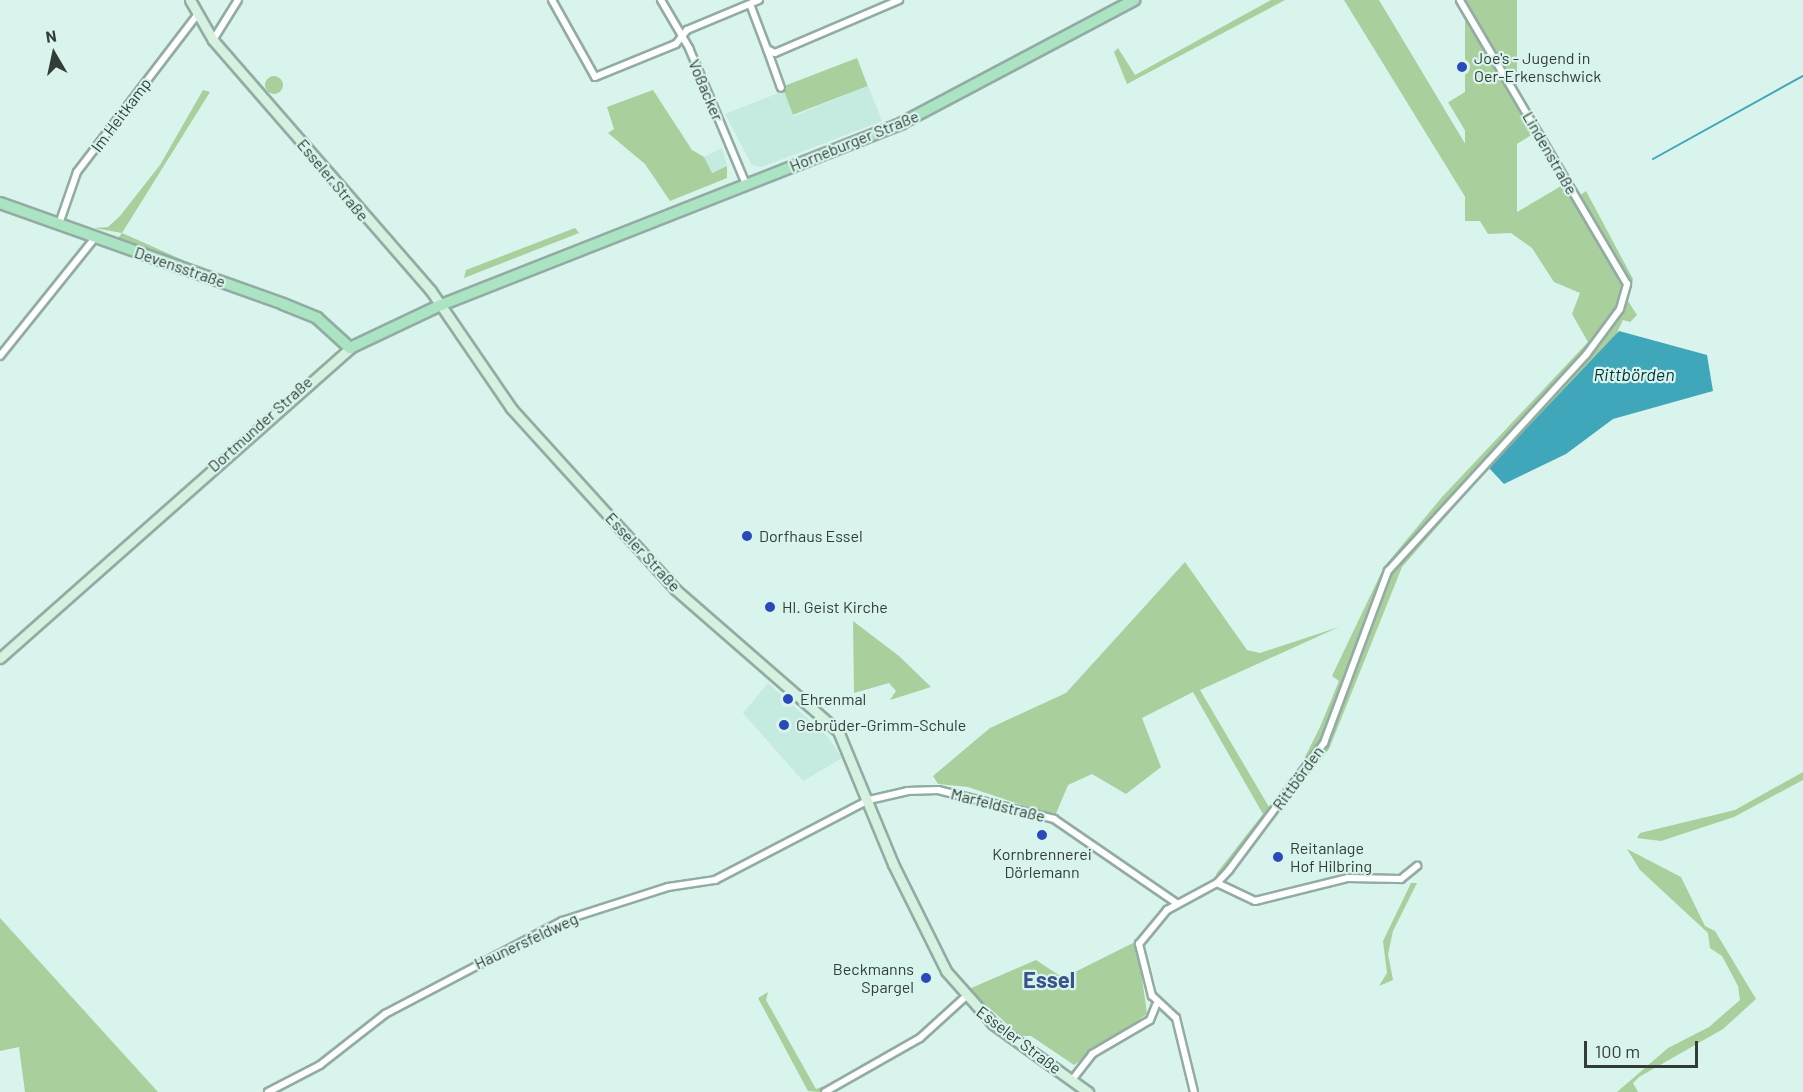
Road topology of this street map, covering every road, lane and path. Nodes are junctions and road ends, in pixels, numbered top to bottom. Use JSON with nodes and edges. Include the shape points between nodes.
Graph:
{"nodes":[{"id":1,"x":190,"y":0,"type":"edge"},
{"id":2,"x":238,"y":0,"type":"edge"},
{"id":3,"x":552,"y":0,"type":"edge"},
{"id":4,"x":662,"y":0,"type":"edge"},
{"id":5,"x":759,"y":0,"type":"edge"},
{"id":6,"x":898,"y":0,"type":"edge"},
{"id":7,"x":1134,"y":0,"type":"edge"},
{"id":8,"x":1460,"y":0,"type":"edge"},
{"id":9,"x":750,"y":4,"type":"junction"},
{"id":10,"x":197,"y":15,"type":"junction"},
{"id":11,"x":681,"y":35,"type":"junction"},
{"id":12,"x":213,"y":40,"type":"junction"},
{"id":13,"x":767,"y":49,"type":"junction"},
{"id":14,"x":781,"y":88,"type":"dead end"},
{"id":15,"x":746,"y":184,"type":"junction"},
{"id":16,"x":0,"y":203,"type":"edge"},
{"id":17,"x":59,"y":224,"type":"junction"},
{"id":18,"x":95,"y":237,"type":"junction"},
{"id":19,"x":563,"y":256,"type":"joint"},
{"id":20,"x":441,"y":305,"type":"junction"},
{"id":21,"x":1620,"y":309,"type":"joint"},
{"id":22,"x":350,"y":348,"type":"junction"},
{"id":23,"x":0,"y":356,"type":"edge"},
{"id":24,"x":0,"y":658,"type":"edge"},
{"id":25,"x":869,"y":800,"type":"junction"},
{"id":26,"x":1417,"y":867,"type":"dead end"},
{"id":27,"x":1217,"y":883,"type":"junction"},
{"id":28,"x":1176,"y":903,"type":"junction"},
{"id":29,"x":965,"y":997,"type":"junction"},
{"id":30,"x":1156,"y":1005,"type":"junction"},
{"id":31,"x":1072,"y":1080,"type":"junction"},
{"id":32,"x":268,"y":1092,"type":"edge"},
{"id":33,"x":825,"y":1092,"type":"edge"},
{"id":34,"x":1088,"y":1092,"type":"edge"},
{"id":35,"x":1194,"y":1092,"type":"edge"}],
"edges":[{"from":1,"to":10,"type":"main road","name":"Esseler Straße"},
{"from":2,"to":12,"type":"street"},
{"from":3,"to":11,"type":"street","via":[[595,77],[676,44]]},
{"from":4,"to":11,"type":"street","name":"Voßacker"},
{"from":5,"to":9,"type":"street"},
{"from":6,"to":13,"type":"street","via":[[779,52]]},
{"from":7,"to":15,"type":"main road","name":"Horneburger Straße","via":[[928,111]]},
{"from":8,"to":21,"type":"street","name":"Lindenstraße","via":[[1627,284]]},
{"from":9,"to":11,"type":"street"},
{"from":9,"to":13,"type":"street"},
{"from":10,"to":12,"type":"main road","name":"Esseler Straße"},
{"from":10,"to":17,"type":"street","name":"Im Heitkamp","via":[[78,172]]},
{"from":11,"to":15,"type":"street","name":"Voßacker"},
{"from":12,"to":20,"type":"main road","name":"Esseler Straße"},
{"from":13,"to":14,"type":"street"},
{"from":15,"to":19,"type":"main road","name":"Horneburger Straße"},
{"from":16,"to":17,"type":"main road","name":"Devensstraße"},
{"from":17,"to":18,"type":"main road","name":"Devensstraße"},
{"from":18,"to":22,"type":"main road","name":"Devensstraße","via":[[317,318]]},
{"from":18,"to":23,"type":"street"},
{"from":19,"to":20,"type":"main road","name":"Dortmunder Straße"},
{"from":20,"to":22,"type":"main road","name":"Dortmunder Straße"},
{"from":20,"to":25,"type":"main road","name":"Esseler Straße","via":[[511,408],[675,589],[838,731]]},
{"from":21,"to":27,"type":"street","name":"Rittbörden","via":[[1388,571],[1324,742]]},
{"from":22,"to":24,"type":"main road","name":"Dortmunder Straße"},
{"from":25,"to":28,"type":"street","name":"Marfeldstraße","via":[[938,790],[1054,819]]},
{"from":25,"to":29,"type":"main road","name":"Esseler Straße","via":[[931,946]]},
{"from":25,"to":32,"type":"street","name":"Haunersfeldweg","via":[[715,880],[668,887],[562,921],[385,1014],[320,1065]]},
{"from":26,"to":27,"type":"street","via":[[1401,879],[1348,878],[1256,901]]},
{"from":27,"to":28,"type":"street","name":"Rittbörden"},
{"from":28,"to":30,"type":"street","name":"Rittbörden","via":[[1139,944],[1142,970]]},
{"from":29,"to":31,"type":"main road","name":"Esseler Straße","via":[[993,1024]]},
{"from":29,"to":33,"type":"street","via":[[920,1038]]},
{"from":30,"to":31,"type":"street","via":[[1150,1020],[1092,1054]]},
{"from":30,"to":35,"type":"street","name":"Rittbörden","via":[[1176,1018]]},
{"from":31,"to":34,"type":"main road","name":"Esseler Straße"}]}
